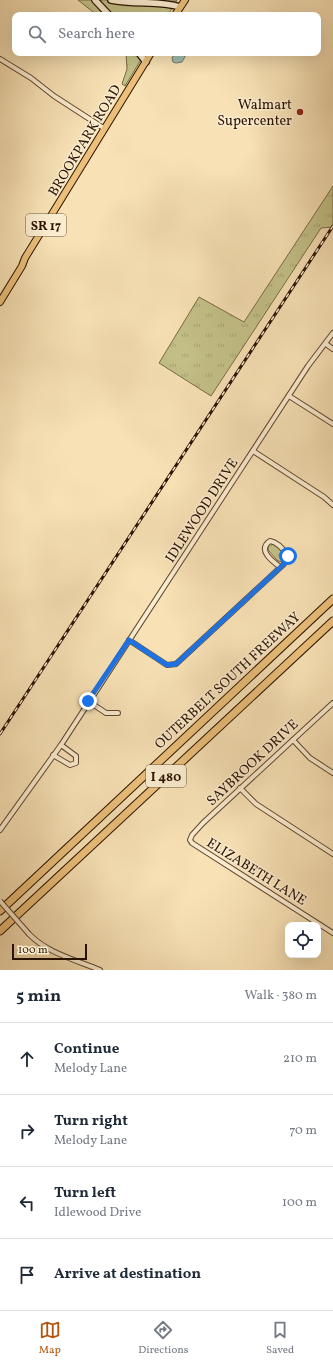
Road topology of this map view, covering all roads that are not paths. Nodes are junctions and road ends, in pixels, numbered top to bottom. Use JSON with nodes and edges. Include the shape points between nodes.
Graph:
{"nodes":[{"id":1,"x":95,"y":0,"type":"edge"},
{"id":2,"x":111,"y":0,"type":"edge"},
{"id":3,"x":185,"y":0,"type":"edge"},
{"id":4,"x":180,"y":7,"type":"junction"},
{"id":5,"x":106,"y":12,"type":"edge"},
{"id":6,"x":177,"y":12,"type":"edge"},
{"id":7,"x":141,"y":56,"type":"edge"},
{"id":8,"x":150,"y":56,"type":"edge"},
{"id":9,"x":0,"y":59,"type":"edge"},
{"id":10,"x":146,"y":62,"type":"junction"},
{"id":11,"x":105,"y":129,"type":"junction"},
{"id":12,"x":0,"y":302,"type":"edge"},
{"id":13,"x":333,"y":333,"type":"edge"},
{"id":14,"x":326,"y":344,"type":"junction"},
{"id":15,"x":333,"y":349,"type":"edge"},
{"id":16,"x":289,"y":396,"type":"junction"},
{"id":17,"x":333,"y":424,"type":"edge"},
{"id":18,"x":253,"y":451,"type":"junction"},
{"id":19,"x":333,"y":505,"type":"edge"},
{"id":20,"x":280,"y":567,"type":"junction"},
{"id":21,"x":333,"y":599,"type":"edge"},
{"id":22,"x":333,"y":621,"type":"edge"},
{"id":23,"x":129,"y":640,"type":"junction"},
{"id":24,"x":88,"y":701,"type":"junction"},
{"id":25,"x":333,"y":702,"type":"edge"},
{"id":26,"x":118,"y":713,"type":"dead end"},
{"id":27,"x":292,"y":740,"type":"junction"},
{"id":28,"x":60,"y":745,"type":"junction"},
{"id":29,"x":53,"y":755,"type":"junction"},
{"id":30,"x":333,"y":773,"type":"edge"},
{"id":31,"x":240,"y":788,"type":"junction"},
{"id":32,"x":0,"y":830,"type":"edge"},
{"id":33,"x":190,"y":840,"type":"joint"},
{"id":34,"x":333,"y":854,"type":"edge"},
{"id":35,"x":0,"y":902,"type":"edge"},
{"id":36,"x":0,"y":911,"type":"edge"},
{"id":37,"x":0,"y":931,"type":"edge"},
{"id":38,"x":333,"y":933,"type":"edge"},
{"id":39,"x":100,"y":970,"type":"edge"}],
"edges":[{"from":1,"to":5,"type":"street"},
{"from":2,"to":4,"type":"street","via":[[171,4]]},
{"from":3,"to":4,"type":"main road"},
{"from":4,"to":6,"type":"main road"},
{"from":7,"to":10,"type":"street"},
{"from":8,"to":10,"type":"main road","name":"BROOKPARK ROAD","number":"SR 17"},
{"from":9,"to":11,"type":"street"},
{"from":10,"to":11,"type":"main road","name":"BROOKPARK ROAD","number":"SR 17"},
{"from":11,"to":12,"type":"main road","name":"BROOKPARK ROAD","number":"SR 17"},
{"from":13,"to":14,"type":"street","name":"IDLEWOOD DRIVE"},
{"from":14,"to":15,"type":"street"},
{"from":14,"to":16,"type":"street","name":"IDLEWOOD DRIVE"},
{"from":16,"to":17,"type":"street"},
{"from":16,"to":18,"type":"street","name":"IDLEWOOD DRIVE"},
{"from":18,"to":19,"type":"street"},
{"from":18,"to":23,"type":"street","name":"IDLEWOOD DRIVE"},
{"from":20,"to":20,"type":"street","via":[[288,556],[277,544],[270,541],[264,548],[265,552]]},
{"from":20,"to":23,"type":"street","via":[[176,664],[167,665]]},
{"from":21,"to":36,"type":"highway","name":"OUTERBELT SOUTH FREEWAY","number":"I 480"},
{"from":22,"to":37,"type":"highway","name":"OUTERBELT SOUTH FREEWAY","number":"I 480"},
{"from":23,"to":24,"type":"street","name":"IDLEWOOD DRIVE"},
{"from":24,"to":26,"type":"street","via":[[106,713]]},
{"from":24,"to":28,"type":"street","name":"IDLEWOOD DRIVE"},
{"from":25,"to":27,"type":"street","name":"SAYBROOK DRIVE"},
{"from":27,"to":30,"type":"street","via":[[310,758]]},
{"from":27,"to":31,"type":"street","name":"SAYBROOK DRIVE"},
{"from":28,"to":29,"type":"street","name":"IDLEWOOD DRIVE"},
{"from":28,"to":29,"type":"street","via":[[76,756],[76,763],[70,765]]},
{"from":29,"to":32,"type":"street","name":"IDLEWOOD DRIVE"},
{"from":31,"to":33,"type":"street","name":"SAYBROOK DRIVE","via":[[202,823]]},
{"from":31,"to":34,"type":"street","via":[[256,804]]},
{"from":33,"to":38,"type":"street","name":"ELIZABETH LANE"},
{"from":35,"to":39,"type":"street","bridge":true,"via":[[35,941]]}]}
